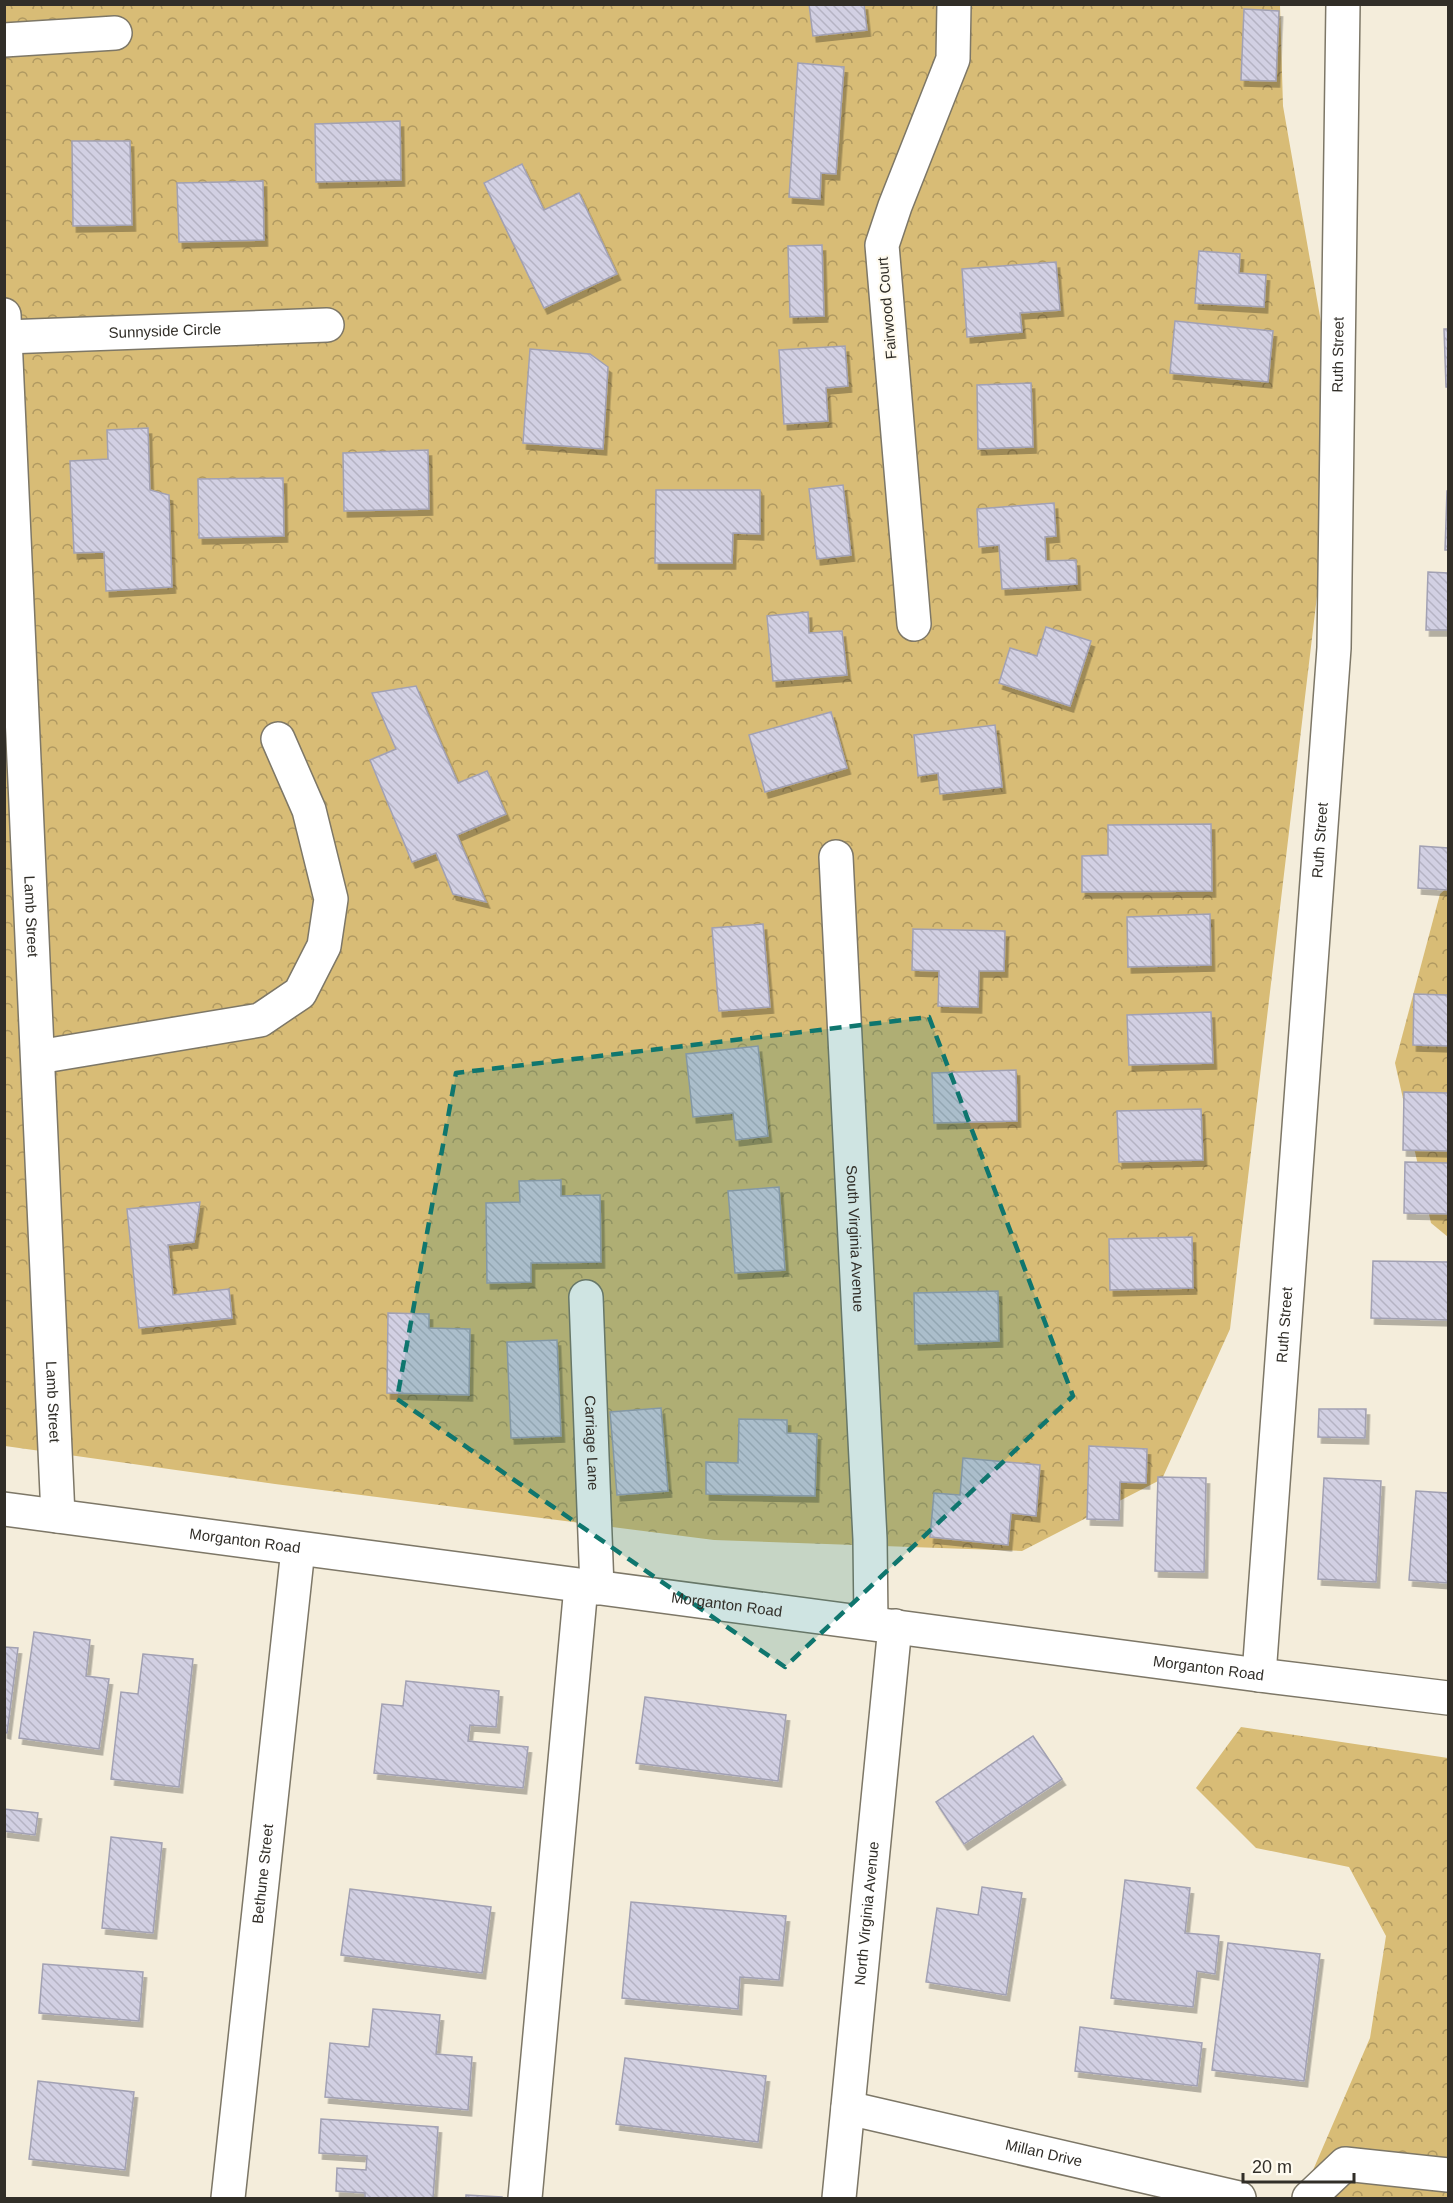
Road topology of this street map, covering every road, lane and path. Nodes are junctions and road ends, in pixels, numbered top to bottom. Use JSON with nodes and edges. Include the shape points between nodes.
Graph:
{"nodes":[{"id":1,"x":954,"y":4,"type":"edge"},
{"id":2,"x":1343,"y":4,"type":"edge"},
{"id":3,"x":115,"y":33,"type":"dead end"},
{"id":4,"x":4,"y":40,"type":"edge"},
{"id":5,"x":327,"y":325,"type":"dead end"},
{"id":6,"x":5,"y":326,"type":"edge"},
{"id":7,"x":914,"y":624,"type":"dead end"},
{"id":8,"x":278,"y":739,"type":"dead end"},
{"id":9,"x":836,"y":857,"type":"dead end"},
{"id":10,"x":38,"y":1057,"type":"junction"},
{"id":11,"x":586,"y":1297,"type":"dead end"},
{"id":12,"x":4,"y":1509,"type":"edge"},
{"id":13,"x":58,"y":1516,"type":"junction"},
{"id":14,"x":298,"y":1549,"type":"junction"},
{"id":15,"x":589,"y":1587,"type":"junction"},
{"id":16,"x":883,"y":1624,"type":"junction"},
{"id":17,"x":1259,"y":1675,"type":"junction"},
{"id":18,"x":1449,"y":1698,"type":"edge"},
{"id":19,"x":848,"y":2108,"type":"junction"},
{"id":20,"x":1449,"y":2175,"type":"edge"},
{"id":21,"x":228,"y":2199,"type":"edge"},
{"id":22,"x":525,"y":2199,"type":"edge"},
{"id":23,"x":839,"y":2199,"type":"edge"},
{"id":24,"x":1239,"y":2199,"type":"edge"},
{"id":25,"x":1309,"y":2199,"type":"edge"}],
"edges":[{"from":1,"to":7,"type":"street","name":"Fairwood Court","via":[[953,59],[882,245]]},
{"from":2,"to":17,"type":"street","name":"Ruth Street","via":[[1334,648]]},
{"from":3,"to":4,"type":"street"},
{"from":5,"to":6,"type":"street","name":"Sunnyside Circle"},
{"from":6,"to":10,"type":"street","name":"Lamb Street"},
{"from":8,"to":10,"type":"street","via":[[309,810],[331,899],[324,946],[300,993],[260,1020]]},
{"from":9,"to":16,"type":"street","name":"South Virginia Avenue","via":[[870,1539]]},
{"from":10,"to":13,"type":"street","name":"Lamb Street"},
{"from":11,"to":15,"type":"street","name":"Carriage Lane"},
{"from":12,"to":13,"type":"street","name":"Morganton Road"},
{"from":13,"to":14,"type":"street","name":"Morganton Road"},
{"from":14,"to":15,"type":"street","name":"Morganton Road"},
{"from":14,"to":21,"type":"street","name":"Bethune Street"},
{"from":15,"to":16,"type":"street","name":"Morganton Road"},
{"from":15,"to":22,"type":"street","name":"Carriage Lane"},
{"from":16,"to":17,"type":"street","name":"Morganton Road"},
{"from":16,"to":19,"type":"street","name":"North Virginia Avenue"},
{"from":17,"to":18,"type":"street","name":"Morganton Road"},
{"from":19,"to":23,"type":"street","name":"North Virginia Avenue"},
{"from":19,"to":24,"type":"street","name":"Millan Drive"},
{"from":20,"to":25,"type":"street","via":[[1345,2164]]}]}
